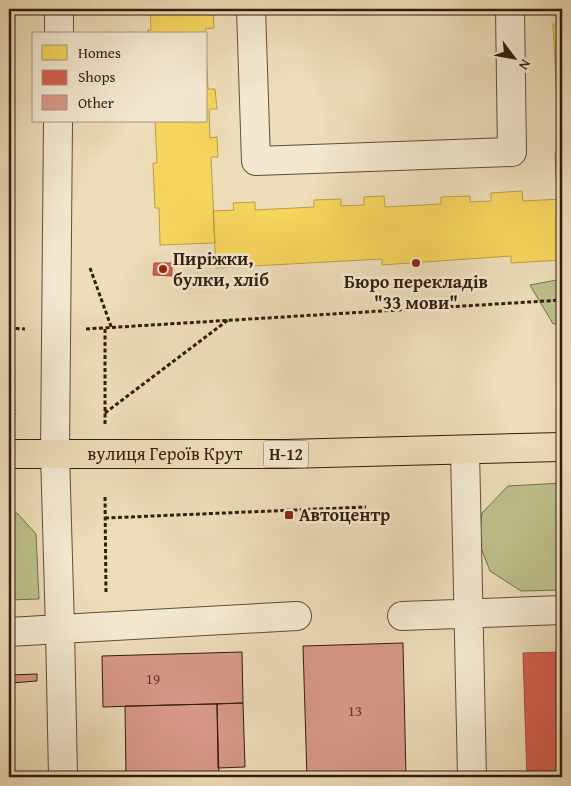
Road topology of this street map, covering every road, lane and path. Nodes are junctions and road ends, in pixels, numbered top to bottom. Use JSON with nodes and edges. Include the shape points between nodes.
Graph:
{"nodes":[{"id":1,"x":59,"y":9,"type":"edge"},
{"id":2,"x":252,"y":9,"type":"edge"},
{"id":3,"x":510,"y":9,"type":"edge"},
{"id":4,"x":59,"y":32,"type":"edge"},
{"id":5,"x":58,"y":122,"type":"edge"},
{"id":6,"x":89,"y":266,"type":"dead end"},
{"id":7,"x":562,"y":300,"type":"edge"},
{"id":8,"x":229,"y":319,"type":"junction"},
{"id":9,"x":10,"y":328,"type":"edge"},
{"id":10,"x":55,"y":329,"type":"junction"},
{"id":11,"x":104,"y":329,"type":"junction"},
{"id":12,"x":112,"y":329,"type":"junction"},
{"id":13,"x":105,"y":413,"type":"junction"},
{"id":14,"x":14,"y":415,"type":"dead end"},
{"id":15,"x":106,"y":425,"type":"dead end"},
{"id":16,"x":562,"y":446,"type":"edge"},
{"id":17,"x":465,"y":450,"type":"junction"},
{"id":18,"x":55,"y":453,"type":"junction"},
{"id":19,"x":9,"y":454,"type":"edge"},
{"id":20,"x":105,"y":497,"type":"dead end"},
{"id":21,"x":366,"y":506,"type":"dead end"},
{"id":22,"x":105,"y":518,"type":"junction"},
{"id":23,"x":562,"y":610,"type":"edge"},
{"id":24,"x":468,"y":614,"type":"junction"},
{"id":25,"x":297,"y":616,"type":"dead end"},
{"id":26,"x":402,"y":616,"type":"dead end"},
{"id":27,"x":107,"y":626,"type":"junction"},
{"id":28,"x":60,"y":629,"type":"junction"},
{"id":29,"x":9,"y":632,"type":"edge"},
{"id":30,"x":63,"y":777,"type":"edge"},
{"id":31,"x":472,"y":777,"type":"edge"}],
"edges":[{"from":1,"to":4,"type":"lane"},
{"from":2,"to":3,"type":"lane","via":[[256,161],[512,152]]},
{"from":5,"to":10,"type":"lane"},
{"from":6,"to":12,"type":"path"},
{"from":7,"to":8,"type":"path"},
{"from":8,"to":12,"type":"path"},
{"from":8,"to":13,"type":"path"},
{"from":9,"to":10,"type":"path"},
{"from":9,"to":14,"type":"path"},
{"from":10,"to":11,"type":"path"},
{"from":10,"to":18,"type":"lane"},
{"from":11,"to":12,"type":"path"},
{"from":11,"to":13,"type":"path"},
{"from":13,"to":15,"type":"path"},
{"from":16,"to":17,"type":"main road","name":"вулиця Героїв Крут","number":"Н-12"},
{"from":17,"to":18,"type":"main road","name":"вулиця Героїв Крут","number":"Н-12","via":[[285,454]]},
{"from":17,"to":24,"type":"lane"},
{"from":18,"to":19,"type":"main road","name":"вулиця Героїв Крут","number":"Н-12"},
{"from":18,"to":28,"type":"lane"},
{"from":20,"to":22,"type":"path"},
{"from":21,"to":22,"type":"path"},
{"from":22,"to":27,"type":"path"},
{"from":23,"to":24,"type":"lane"},
{"from":24,"to":26,"type":"lane"},
{"from":24,"to":31,"type":"lane"},
{"from":25,"to":27,"type":"lane"},
{"from":27,"to":28,"type":"lane"},
{"from":28,"to":29,"type":"lane"},
{"from":28,"to":30,"type":"lane"}]}
